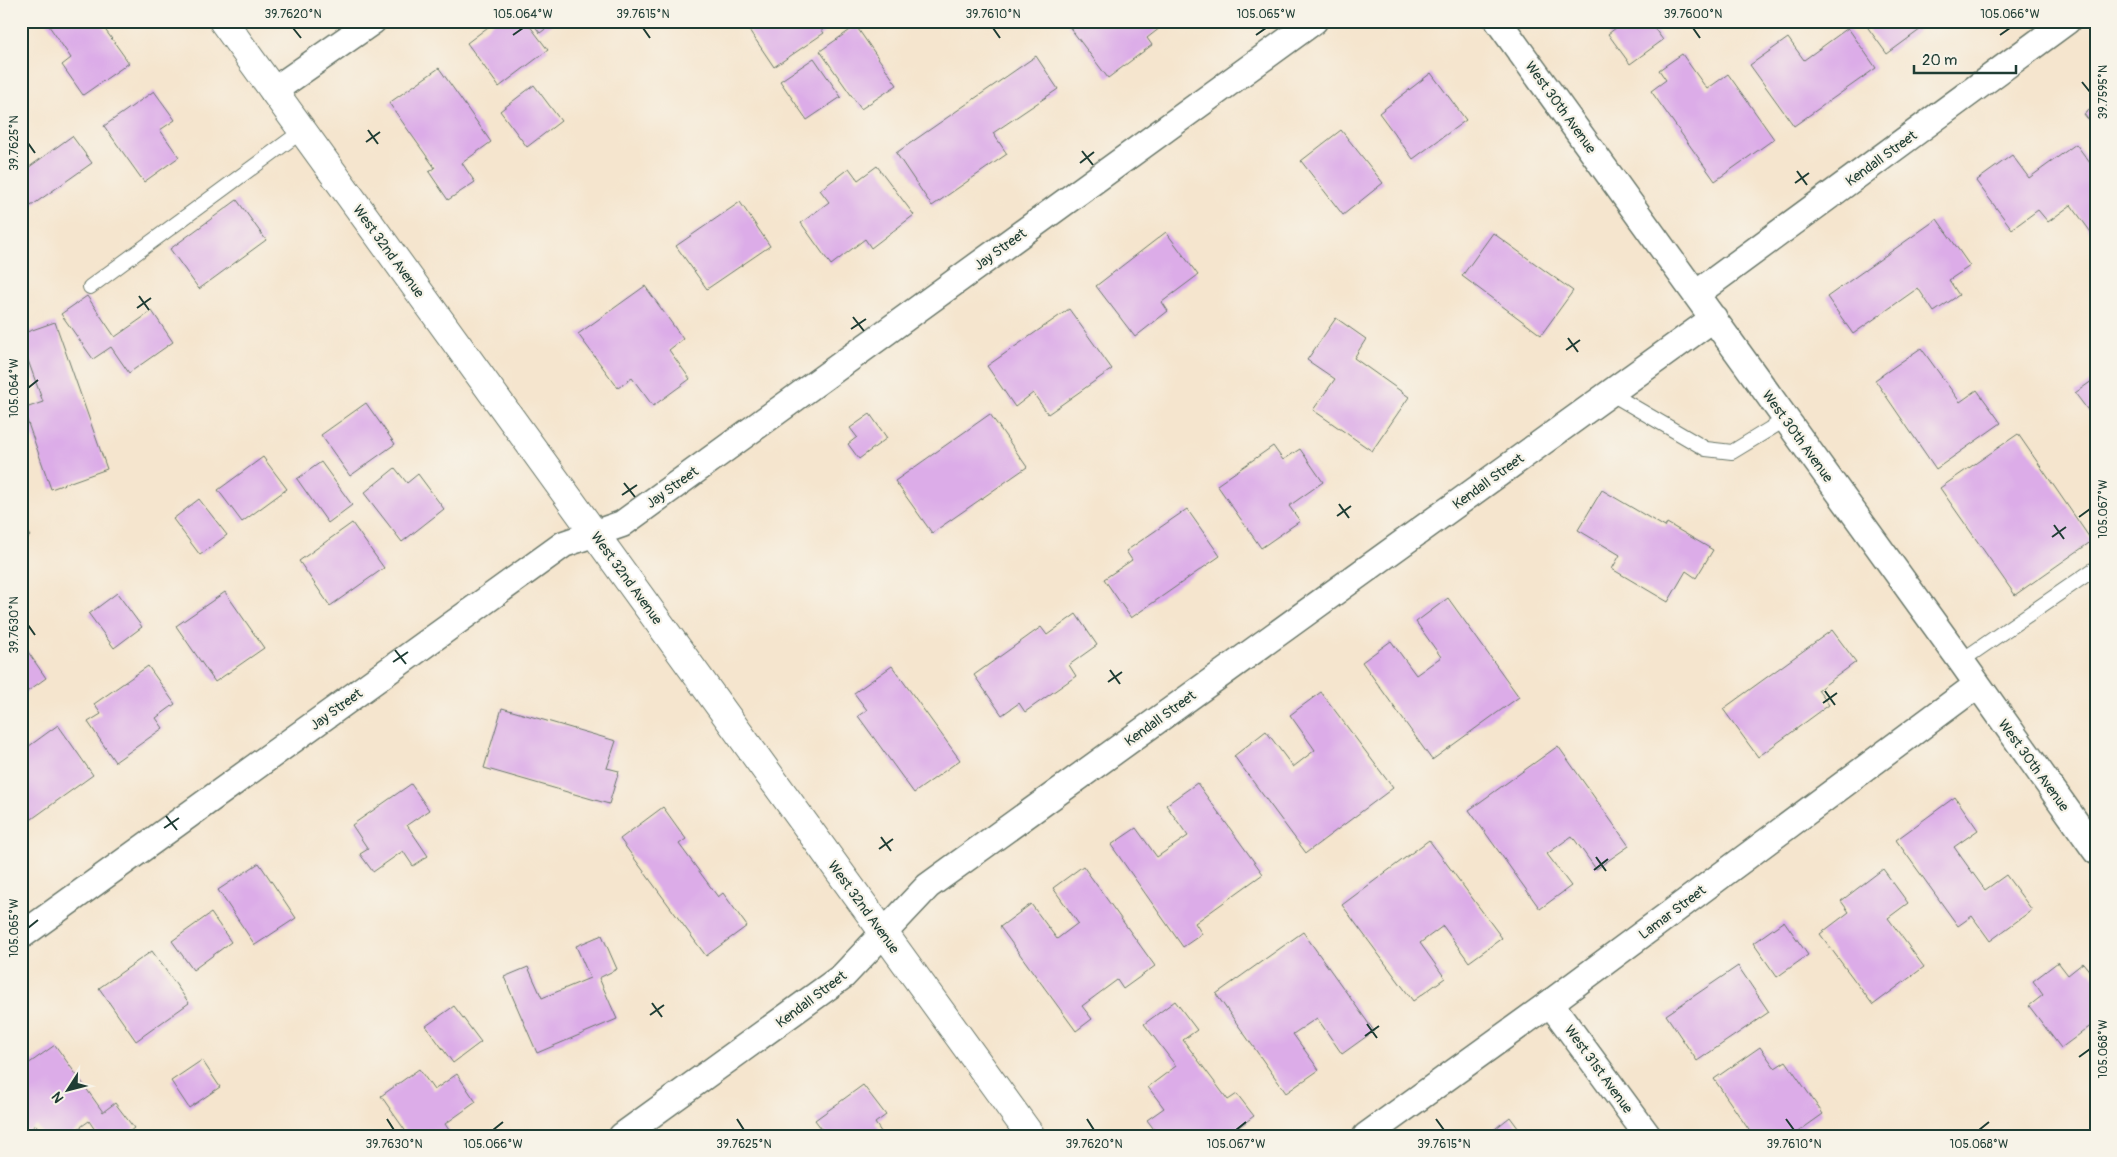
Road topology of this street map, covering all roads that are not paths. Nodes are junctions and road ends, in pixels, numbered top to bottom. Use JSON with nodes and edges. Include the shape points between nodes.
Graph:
{"nodes":[{"id":1,"x":223,"y":21,"type":"edge"},
{"id":2,"x":373,"y":21,"type":"edge"},
{"id":3,"x":1314,"y":21,"type":"edge"},
{"id":4,"x":1498,"y":21,"type":"edge"},
{"id":5,"x":2067,"y":21,"type":"edge"},
{"id":6,"x":273,"y":91,"type":"junction"},
{"id":7,"x":302,"y":131,"type":"junction"},
{"id":8,"x":90,"y":287,"type":"dead end"},
{"id":9,"x":1696,"y":294,"type":"junction"},
{"id":10,"x":1714,"y":318,"type":"junction"},
{"id":11,"x":1610,"y":393,"type":"junction"},
{"id":12,"x":1786,"y":419,"type":"junction"},
{"id":13,"x":595,"y":533,"type":"junction"},
{"id":14,"x":2096,"y":568,"type":"edge"},
{"id":15,"x":1961,"y":661,"type":"junction"},
{"id":16,"x":1977,"y":685,"type":"junction"},
{"id":17,"x":2096,"y":851,"type":"edge"},
{"id":18,"x":884,"y":934,"type":"junction"},
{"id":19,"x":21,"y":936,"type":"edge"},
{"id":20,"x":1550,"y":1003,"type":"junction"},
{"id":21,"x":622,"y":1136,"type":"edge"},
{"id":22,"x":1031,"y":1136,"type":"edge"},
{"id":23,"x":1366,"y":1136,"type":"edge"},
{"id":24,"x":1648,"y":1136,"type":"edge"}],
"edges":[{"from":1,"to":6,"type":"street","name":"West 32nd Avenue"},
{"from":2,"to":6,"type":"street"},
{"from":3,"to":13,"type":"street","name":"Jay Street","via":[[622,524]]},
{"from":4,"to":9,"type":"street","name":"West 30th Avenue"},
{"from":5,"to":9,"type":"street","name":"Kendall Street"},
{"from":6,"to":7,"type":"street","name":"West 32nd Avenue"},
{"from":7,"to":8,"type":"lane"},
{"from":7,"to":13,"type":"street","name":"West 32nd Avenue"},
{"from":9,"to":10,"type":"street","name":"West 30th Avenue"},
{"from":10,"to":11,"type":"street","name":"Kendall Street"},
{"from":10,"to":12,"type":"street","name":"West 30th Avenue"},
{"from":11,"to":12,"type":"lane","via":[[1706,449],[1732,452]]},
{"from":11,"to":18,"type":"street","name":"Kendall Street","via":[[928,886]]},
{"from":12,"to":15,"type":"street","name":"West 30th Avenue"},
{"from":13,"to":18,"type":"street","name":"West 32nd Avenue"},
{"from":13,"to":19,"type":"street","name":"Jay Street","via":[[564,544]]},
{"from":14,"to":15,"type":"lane"},
{"from":15,"to":16,"type":"street","name":"West 30th Avenue"},
{"from":16,"to":17,"type":"street","name":"West 30th Avenue"},
{"from":16,"to":20,"type":"street","name":"Lamar Street"},
{"from":18,"to":21,"type":"street","name":"Kendall Street","via":[[843,976]]},
{"from":18,"to":22,"type":"street","name":"West 32nd Avenue"},
{"from":20,"to":23,"type":"street","name":"Lamar Street"},
{"from":20,"to":24,"type":"street","name":"West 31st Avenue"}]}
